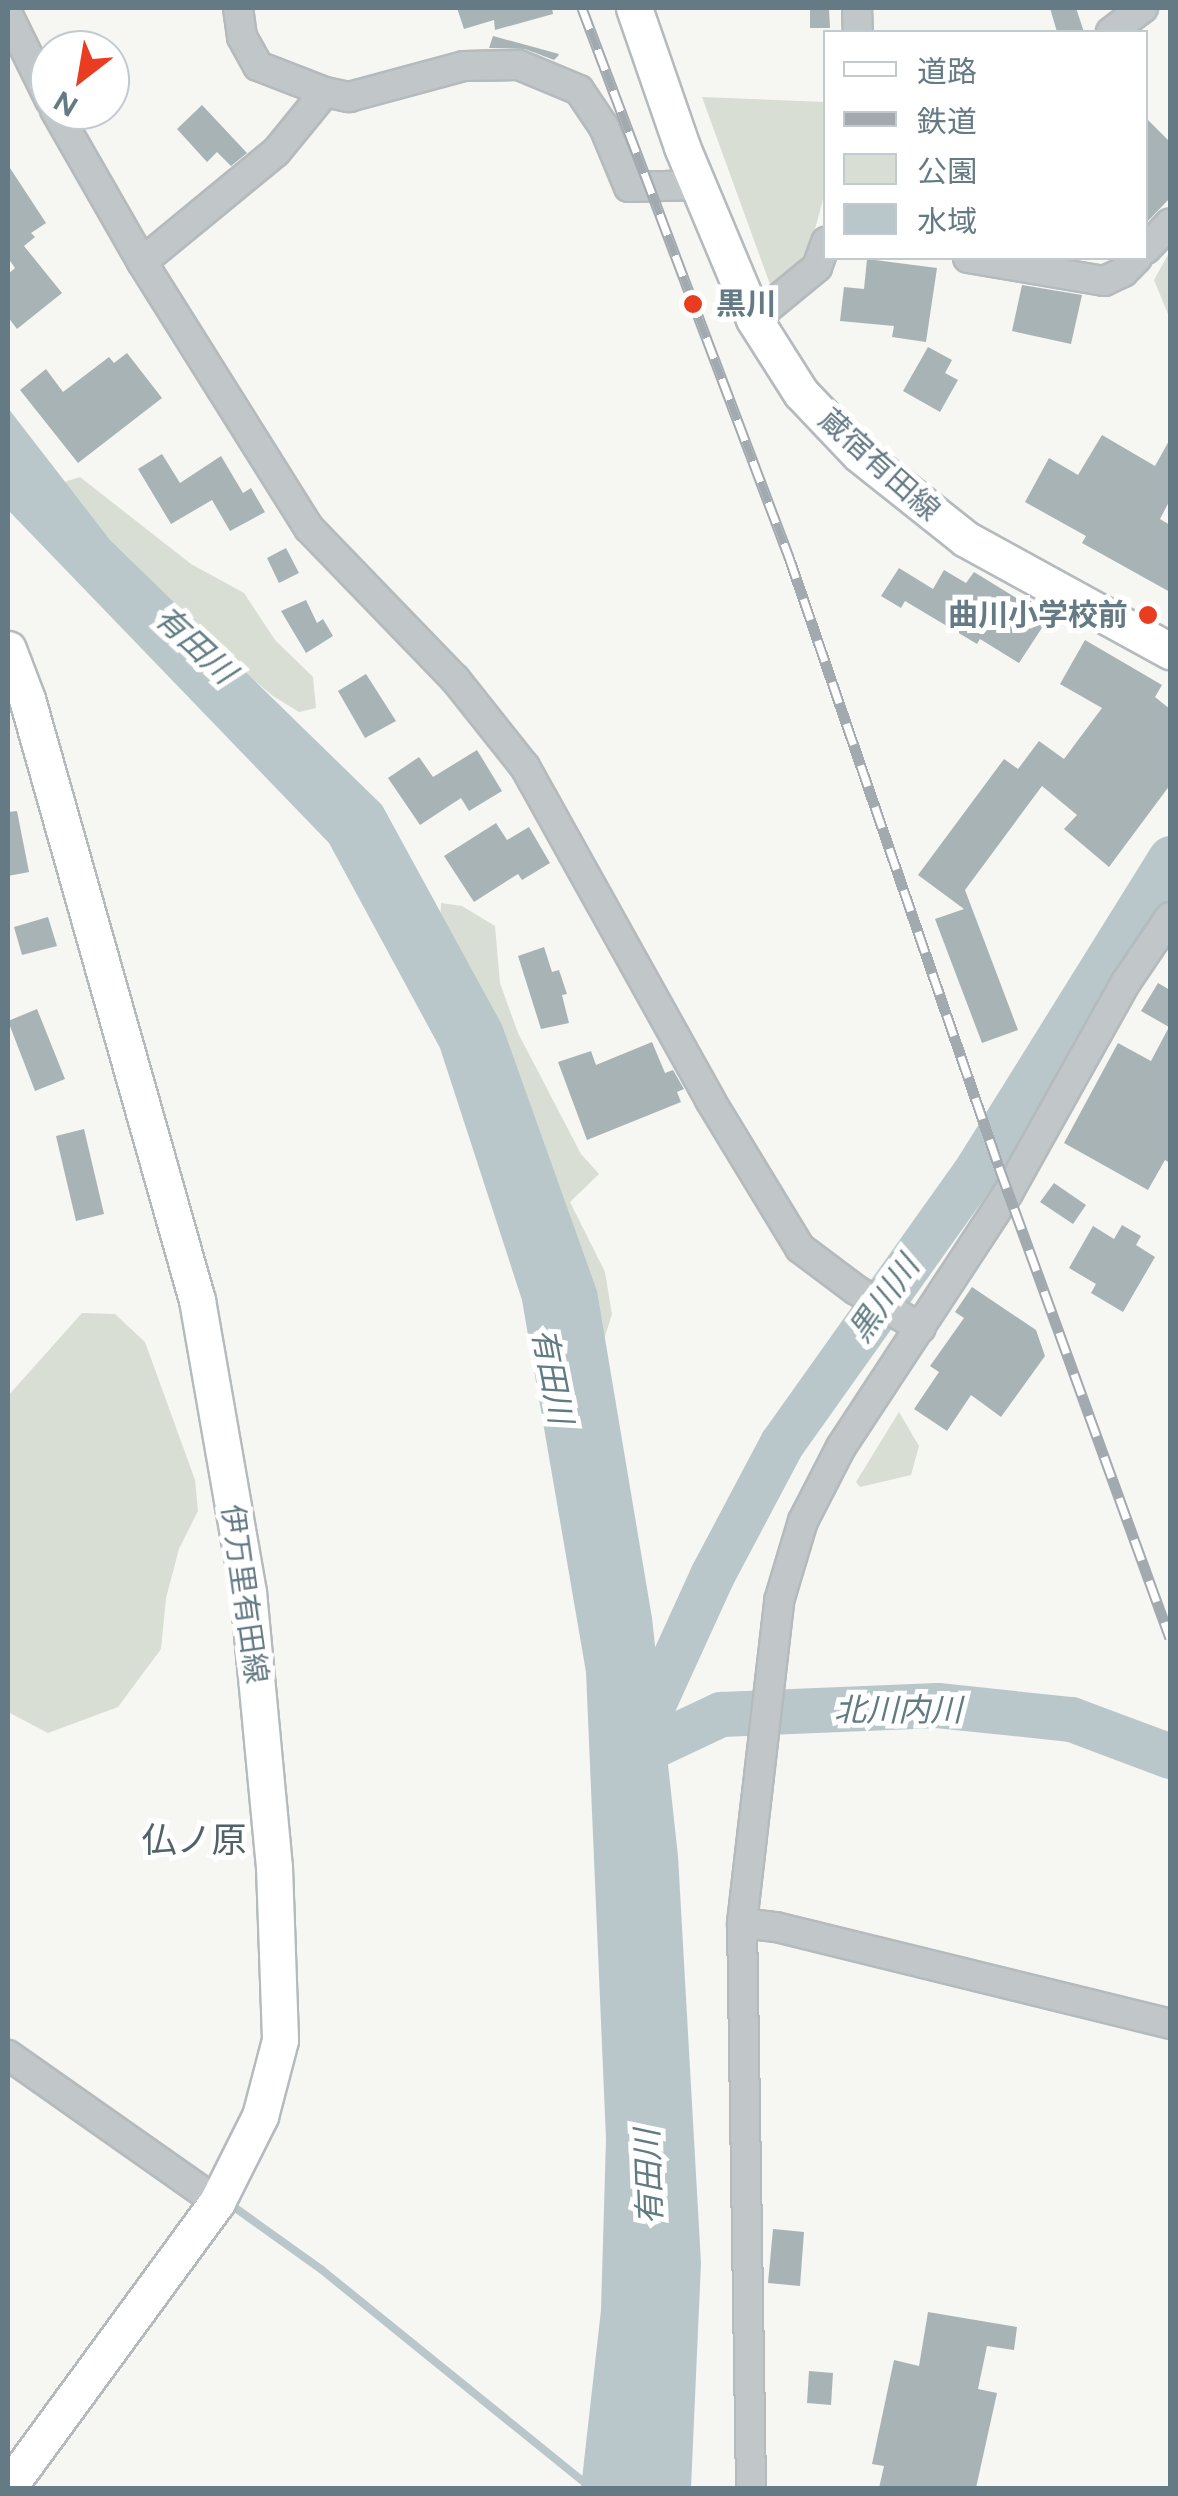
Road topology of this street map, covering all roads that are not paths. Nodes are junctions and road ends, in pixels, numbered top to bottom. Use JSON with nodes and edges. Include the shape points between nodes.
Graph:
{"nodes":[{"id":1,"x":238,"y":8,"type":"edge"},
{"id":2,"x":634,"y":8,"type":"edge"},
{"id":3,"x":1143,"y":8,"type":"edge"},
{"id":4,"x":8,"y":14,"type":"edge"},
{"id":5,"x":1113,"y":30,"type":"edge"},
{"id":6,"x":30,"y":59,"type":"edge"},
{"id":7,"x":325,"y":92,"type":"junction"},
{"id":8,"x":66,"y":130,"type":"edge"},
{"id":9,"x":699,"y":185,"type":"junction"},
{"id":10,"x":1170,"y":223,"type":"edge"},
{"id":11,"x":1148,"y":247,"type":"edge"},
{"id":12,"x":823,"y":250,"type":"edge"},
{"id":13,"x":980,"y":260,"type":"edge"},
{"id":14,"x":1135,"y":260,"type":"edge"},
{"id":15,"x":142,"y":262,"type":"junction"},
{"id":16,"x":754,"y":318,"type":"junction"},
{"id":17,"x":8,"y":648,"type":"edge"},
{"id":18,"x":1170,"y":651,"type":"edge"},
{"id":19,"x":1170,"y":917,"type":"edge"},
{"id":20,"x":917,"y":1324,"type":"junction"},
{"id":21,"x":742,"y":1922,"type":"junction"},
{"id":22,"x":1170,"y":2024,"type":"edge"},
{"id":23,"x":8,"y":2055,"type":"edge"},
{"id":24,"x":217,"y":2202,"type":"junction"},
{"id":25,"x":8,"y":2488,"type":"edge"},
{"id":26,"x":751,"y":2488,"type":"edge"}],
"edges":[{"from":1,"to":7,"type":"street","via":[[242,38],[258,66]]},
{"from":2,"to":9,"type":"main road","name":"蔵宿有田線"},
{"from":3,"to":5,"type":"street"},
{"from":4,"to":6,"type":"street"},
{"from":7,"to":9,"type":"street","via":[[349,97],[464,66],[519,66],[579,90],[604,126],[629,187]]},
{"from":7,"to":15,"type":"street","via":[[276,152]]},
{"from":8,"to":15,"type":"street"},
{"from":9,"to":16,"type":"main road","name":"蔵宿有田線"},
{"from":10,"to":11,"type":"street"},
{"from":12,"to":16,"type":"street","via":[[817,267]]},
{"from":13,"to":14,"type":"street","via":[[1104,281]]},
{"from":15,"to":20,"type":"street","via":[[309,528],[456,679],[525,767],[800,1248]]},
{"from":16,"to":18,"type":"main road","name":"蔵宿有田線","via":[[802,393],[908,498],[966,539]]},
{"from":17,"to":24,"type":"main road","name":"伊万里有田線","via":[[197,1300],[248,1592],[274,1867],[280,2040],[260,2116]]},
{"from":19,"to":20,"type":"street","via":[[1126,982],[1008,1194]]},
{"from":20,"to":21,"type":"street","via":[[802,1521],[779,1601]]},
{"from":21,"to":22,"type":"street"},
{"from":21,"to":26,"type":"street"},
{"from":23,"to":24,"type":"street"},
{"from":24,"to":25,"type":"main road","name":"伊万里有田線"}]}
